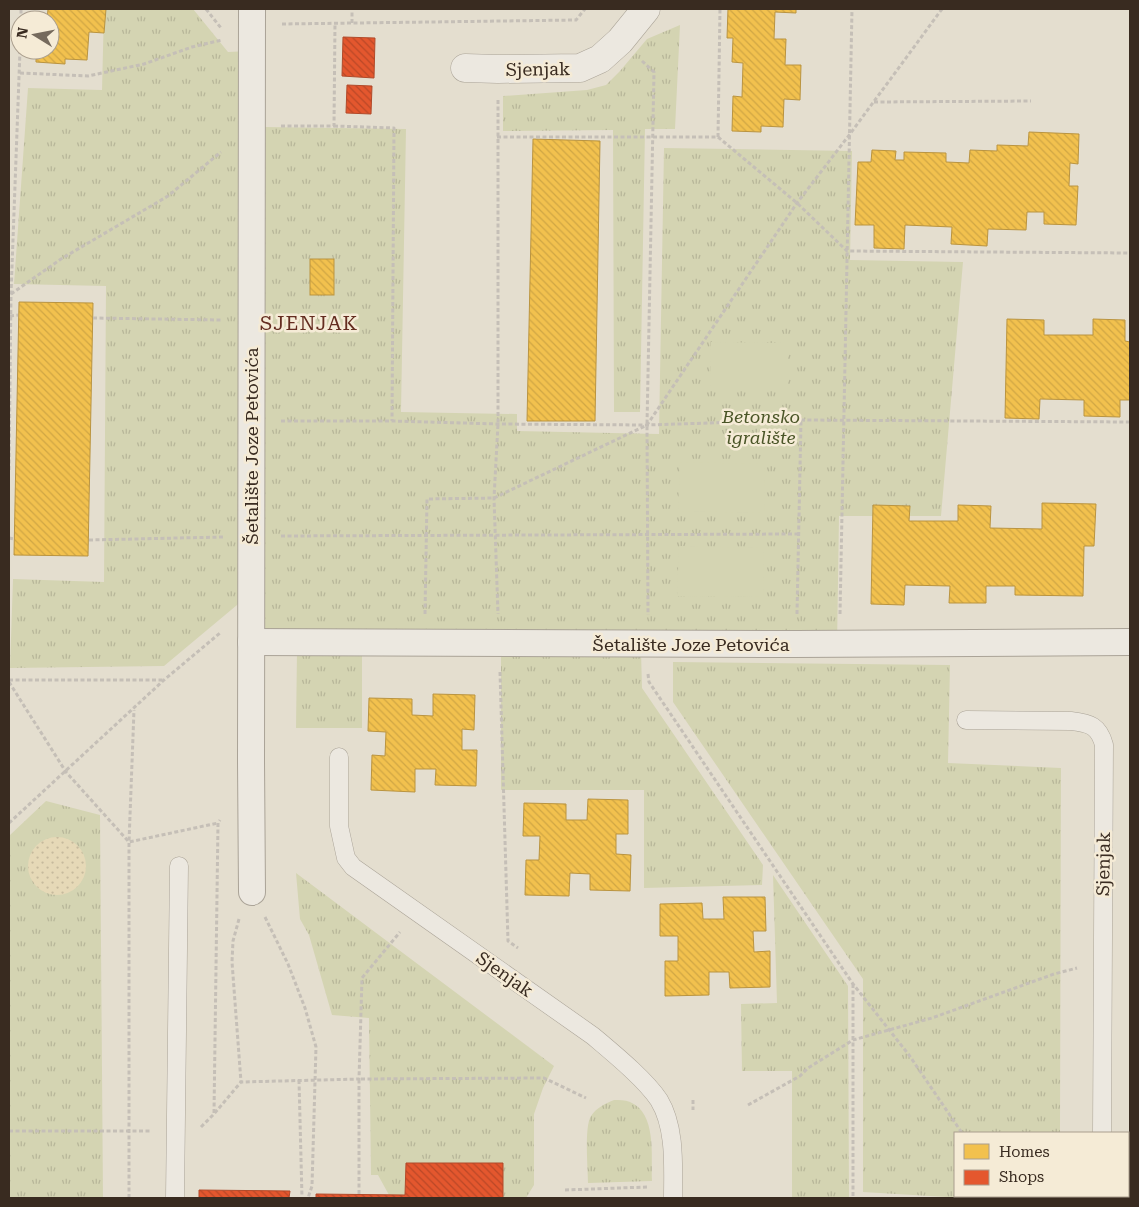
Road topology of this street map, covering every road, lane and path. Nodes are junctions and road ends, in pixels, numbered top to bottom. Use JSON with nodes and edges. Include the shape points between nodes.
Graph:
{"nodes":[{"id":1,"x":352,"y":9,"type":"edge"},
{"id":2,"x":585,"y":9,"type":"edge"},
{"id":3,"x":646,"y":9,"type":"edge"},
{"id":4,"x":720,"y":9,"type":"edge"},
{"id":5,"x":852,"y":9,"type":"edge"},
{"id":6,"x":942,"y":9,"type":"edge"},
{"id":7,"x":252,"y":16,"type":"edge"},
{"id":8,"x":352,"y":23,"type":"junction"},
{"id":9,"x":335,"y":24,"type":"junction"},
{"id":10,"x":230,"y":39,"type":"dead end"},
{"id":11,"x":620,"y":41,"type":"junction"},
{"id":12,"x":20,"y":60,"type":"edge"},
{"id":13,"x":465,"y":68,"type":"dead end"},
{"id":14,"x":498,"y":70,"type":"junction"},
{"id":15,"x":20,"y":73,"type":"junction"},
{"id":16,"x":1031,"y":101,"type":"dead end"},
{"id":17,"x":874,"y":102,"type":"junction"},
{"id":18,"x":251,"y":126,"type":"junction"},
{"id":19,"x":334,"y":126,"type":"junction"},
{"id":20,"x":850,"y":134,"type":"junction"},
{"id":21,"x":497,"y":137,"type":"junction"},
{"id":22,"x":653,"y":137,"type":"junction"},
{"id":23,"x":718,"y":137,"type":"junction"},
{"id":24,"x":797,"y":203,"type":"junction"},
{"id":25,"x":848,"y":251,"type":"junction"},
{"id":26,"x":1130,"y":253,"type":"edge"},
{"id":27,"x":11,"y":294,"type":"junction"},
{"id":28,"x":18,"y":315,"type":"dead end"},
{"id":29,"x":10,"y":316,"type":"junction"},
{"id":30,"x":93,"y":318,"type":"dead end"},
{"id":31,"x":251,"y":320,"type":"junction"},
{"id":32,"x":801,"y":420,"type":"junction"},
{"id":33,"x":844,"y":420,"type":"junction"},
{"id":34,"x":251,"y":421,"type":"junction"},
{"id":35,"x":392,"y":421,"type":"junction"},
{"id":36,"x":1130,"y":422,"type":"edge"},
{"id":37,"x":498,"y":424,"type":"junction"},
{"id":38,"x":647,"y":425,"type":"junction"},
{"id":39,"x":9,"y":470,"type":"edge"},
{"id":40,"x":494,"y":498,"type":"junction"},
{"id":41,"x":798,"y":534,"type":"junction"},
{"id":42,"x":495,"y":535,"type":"junction"},
{"id":43,"x":647,"y":535,"type":"junction"},
{"id":44,"x":251,"y":536,"type":"junction"},
{"id":45,"x":426,"y":536,"type":"junction"},
{"id":46,"x":9,"y":538,"type":"edge"},
{"id":47,"x":14,"y":539,"type":"dead end"},
{"id":48,"x":89,"y":540,"type":"dead end"},
{"id":49,"x":251,"y":607,"type":"junction"},
{"id":50,"x":251,"y":642,"type":"junction"},
{"id":51,"x":499,"y":642,"type":"junction"},
{"id":52,"x":1130,"y":642,"type":"edge"},
{"id":53,"x":425,"y":643,"type":"junction"},
{"id":54,"x":648,"y":644,"type":"junction"},
{"id":55,"x":796,"y":644,"type":"junction"},
{"id":56,"x":840,"y":644,"type":"junction"},
{"id":57,"x":164,"y":680,"type":"junction"},
{"id":58,"x":9,"y":681,"type":"edge"},
{"id":59,"x":134,"y":710,"type":"junction"},
{"id":60,"x":966,"y":720,"type":"dead end"},
{"id":61,"x":339,"y":757,"type":"dead end"},
{"id":62,"x":66,"y":772,"type":"junction"},
{"id":63,"x":222,"y":815,"type":"dead end"},
{"id":64,"x":218,"y":823,"type":"junction"},
{"id":65,"x":9,"y":824,"type":"edge"},
{"id":66,"x":129,"y":842,"type":"junction"},
{"id":67,"x":179,"y":866,"type":"dead end"},
{"id":68,"x":252,"y":892,"type":"junction"},
{"id":69,"x":416,"y":912,"type":"junction"},
{"id":70,"x":523,"y":952,"type":"dead end"},
{"id":71,"x":1102,"y":962,"type":"junction"},
{"id":72,"x":853,"y":984,"type":"junction"},
{"id":73,"x":889,"y":1030,"type":"junction"},
{"id":74,"x":853,"y":1040,"type":"junction"},
{"id":75,"x":359,"y":1079,"type":"junction"},
{"id":76,"x":299,"y":1080,"type":"junction"},
{"id":77,"x":315,"y":1080,"type":"junction"},
{"id":78,"x":241,"y":1082,"type":"junction"},
{"id":79,"x":586,"y":1098,"type":"dead end"},
{"id":80,"x":748,"y":1105,"type":"dead end"},
{"id":81,"x":214,"y":1114,"type":"junction"},
{"id":82,"x":9,"y":1131,"type":"edge"},
{"id":83,"x":129,"y":1131,"type":"junction"},
{"id":84,"x":175,"y":1131,"type":"junction"},
{"id":85,"x":961,"y":1132,"type":"edge"},
{"id":86,"x":1102,"y":1132,"type":"edge"},
{"id":87,"x":565,"y":1190,"type":"dead end"},
{"id":88,"x":673,"y":1192,"type":"edge"},
{"id":89,"x":359,"y":1194,"type":"dead end"},
{"id":90,"x":129,"y":1198,"type":"edge"},
{"id":91,"x":175,"y":1198,"type":"edge"},
{"id":92,"x":302,"y":1198,"type":"edge"},
{"id":93,"x":308,"y":1198,"type":"edge"},
{"id":94,"x":853,"y":1198,"type":"edge"}],
"edges":[{"from":1,"to":8,"type":"path"},
{"from":2,"to":8,"type":"path","via":[[576,20]]},
{"from":3,"to":11,"type":"street","name":"Sjenjak"},
{"from":4,"to":23,"type":"path"},
{"from":5,"to":20,"type":"path"},
{"from":6,"to":17,"type":"path"},
{"from":7,"to":9,"type":"path"},
{"from":7,"to":18,"type":"street","name":"Šetalište Joze Petovića"},
{"from":8,"to":9,"type":"path"},
{"from":9,"to":19,"type":"path"},
{"from":10,"to":15,"type":"path","via":[[144,64],[88,76]]},
{"from":11,"to":14,"type":"street","name":"Sjenjak","via":[[600,59],[580,68]]},
{"from":11,"to":22,"type":"path","via":[[654,72]]},
{"from":12,"to":15,"type":"path"},
{"from":13,"to":14,"type":"street","name":"Sjenjak"},
{"from":14,"to":21,"type":"path"},
{"from":15,"to":27,"type":"path"},
{"from":16,"to":17,"type":"path"},
{"from":17,"to":20,"type":"path"},
{"from":18,"to":19,"type":"path"},
{"from":18,"to":27,"type":"path","via":[[168,196],[61,259]]},
{"from":18,"to":31,"type":"street","name":"Šetalište Joze Petovića"},
{"from":19,"to":35,"type":"path","via":[[394,128]]},
{"from":20,"to":24,"type":"path"},
{"from":20,"to":25,"type":"path"},
{"from":21,"to":22,"type":"path"},
{"from":21,"to":37,"type":"path"},
{"from":22,"to":23,"type":"path"},
{"from":22,"to":38,"type":"path"},
{"from":23,"to":24,"type":"path"},
{"from":24,"to":25,"type":"path"},
{"from":24,"to":38,"type":"path"},
{"from":25,"to":26,"type":"path"},
{"from":25,"to":33,"type":"path"},
{"from":27,"to":29,"type":"path"},
{"from":28,"to":29,"type":"path"},
{"from":29,"to":39,"type":"path"},
{"from":30,"to":31,"type":"path"},
{"from":31,"to":34,"type":"street","name":"Šetalište Joze Petovića"},
{"from":32,"to":33,"type":"path"},
{"from":32,"to":38,"type":"path"},
{"from":32,"to":41,"type":"path"},
{"from":33,"to":36,"type":"path"},
{"from":33,"to":56,"type":"path"},
{"from":34,"to":35,"type":"path"},
{"from":34,"to":44,"type":"street","name":"Šetalište Joze Petovića"},
{"from":35,"to":37,"type":"path"},
{"from":37,"to":38,"type":"path"},
{"from":37,"to":40,"type":"path"},
{"from":38,"to":40,"type":"path"},
{"from":38,"to":43,"type":"path"},
{"from":40,"to":42,"type":"path"},
{"from":40,"to":45,"type":"path","via":[[427,499]]},
{"from":41,"to":43,"type":"path"},
{"from":41,"to":55,"type":"path"},
{"from":42,"to":43,"type":"path"},
{"from":42,"to":45,"type":"path"},
{"from":42,"to":51,"type":"path"},
{"from":43,"to":54,"type":"path"},
{"from":44,"to":45,"type":"path"},
{"from":44,"to":48,"type":"path"},
{"from":44,"to":49,"type":"street","name":"Šetalište Joze Petovića"},
{"from":45,"to":53,"type":"path"},
{"from":46,"to":47,"type":"path"},
{"from":49,"to":50,"type":"street","name":"Šetalište Joze Petovića"},
{"from":49,"to":57,"type":"path"},
{"from":50,"to":53,"type":"street","name":"Šetalište Joze Petovića"},
{"from":50,"to":68,"type":"street","name":"Šetalište Joze Petovića"},
{"from":51,"to":53,"type":"street","name":"Šetalište Joze Petovića"},
{"from":51,"to":54,"type":"street","name":"Šetalište Joze Petovića"},
{"from":51,"to":70,"type":"path","via":[[508,941]]},
{"from":52,"to":56,"type":"street","name":"Šetalište Joze Petovića"},
{"from":54,"to":55,"type":"street","name":"Šetalište Joze Petovića"},
{"from":54,"to":72,"type":"path","via":[[649,682]]},
{"from":55,"to":56,"type":"street","name":"Šetalište Joze Petovića"},
{"from":57,"to":58,"type":"path"},
{"from":57,"to":59,"type":"path"},
{"from":58,"to":62,"type":"path"},
{"from":59,"to":62,"type":"path"},
{"from":59,"to":66,"type":"path"},
{"from":60,"to":71,"type":"lane","name":"Sjenjak","via":[[1071,721],[1096,728],[1102,735]]},
{"from":61,"to":69,"type":"lane","name":"Sjenjak","via":[[340,826],[346,858]]},
{"from":62,"to":65,"type":"path"},
{"from":62,"to":66,"type":"path"},
{"from":63,"to":64,"type":"path"},
{"from":64,"to":66,"type":"path"},
{"from":64,"to":81,"type":"path"},
{"from":66,"to":83,"type":"path"},
{"from":67,"to":84,"type":"lane"},
{"from":68,"to":77,"type":"path","via":[[288,964],[304,1008],[316,1047]]},
{"from":68,"to":78,"type":"path","via":[[244,903],[233,941]]},
{"from":69,"to":75,"type":"path","via":[[362,978]]},
{"from":69,"to":88,"type":"lane","name":"Sjenjak","via":[[593,1036],[650,1089],[659,1100],[671,1139]]},
{"from":71,"to":73,"type":"path","via":[[1054,974]]},
{"from":71,"to":86,"type":"lane","name":"Sjenjak"},
{"from":72,"to":73,"type":"path"},
{"from":72,"to":74,"type":"path"},
{"from":73,"to":74,"type":"path"},
{"from":73,"to":85,"type":"path"},
{"from":74,"to":80,"type":"path","via":[[800,1076]]},
{"from":74,"to":94,"type":"path"},
{"from":75,"to":77,"type":"path"},
{"from":75,"to":79,"type":"path","via":[[544,1078]]},
{"from":75,"to":89,"type":"path"},
{"from":76,"to":77,"type":"path"},
{"from":76,"to":78,"type":"path"},
{"from":76,"to":92,"type":"path"},
{"from":77,"to":93,"type":"path","via":[[312,1186]]},
{"from":78,"to":81,"type":"path"},
{"from":81,"to":84,"type":"path","via":[[204,1126]]},
{"from":82,"to":83,"type":"path"},
{"from":83,"to":84,"type":"path"},
{"from":83,"to":90,"type":"path"},
{"from":84,"to":91,"type":"lane"},
{"from":87,"to":88,"type":"path"}]}
